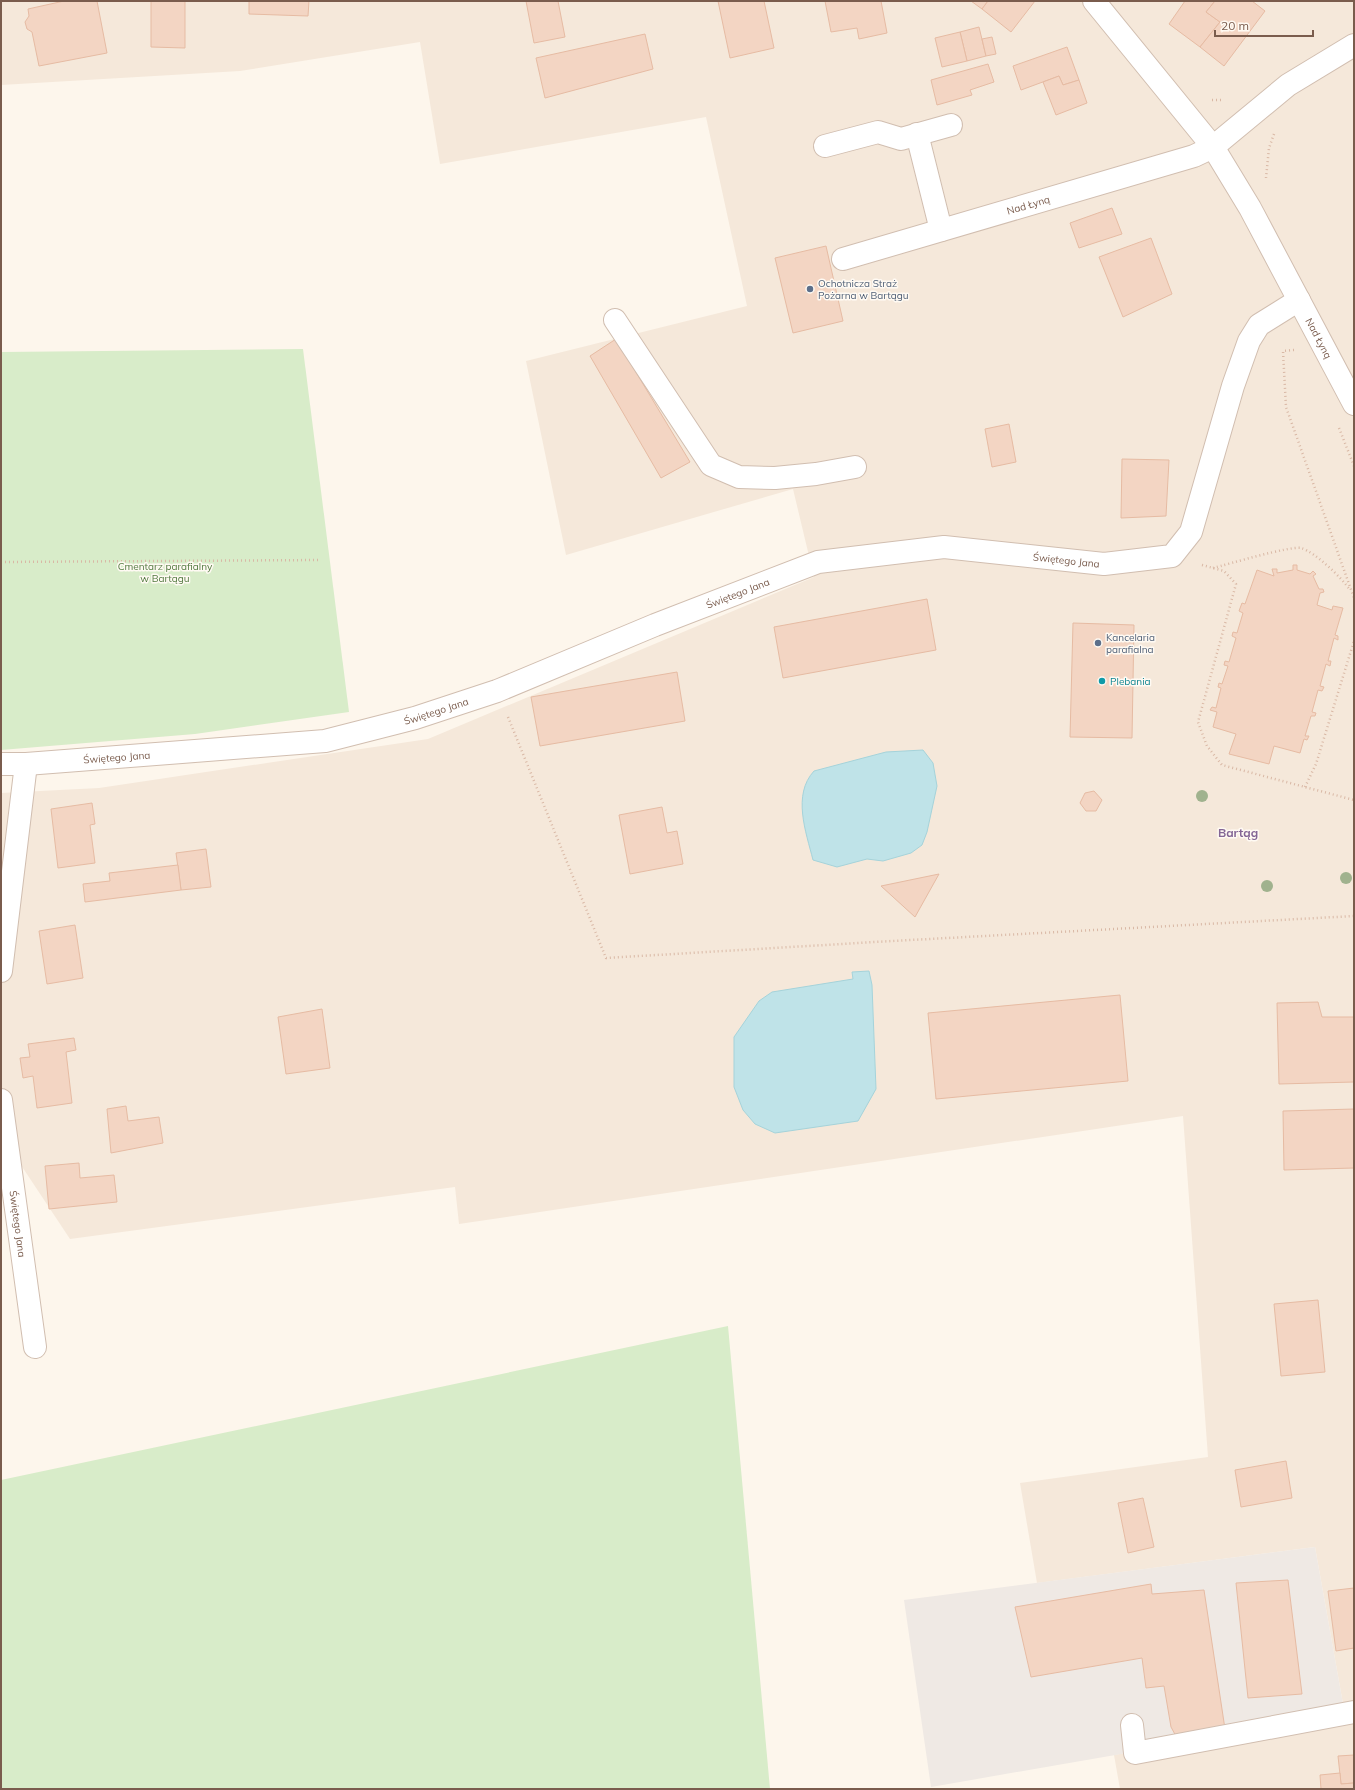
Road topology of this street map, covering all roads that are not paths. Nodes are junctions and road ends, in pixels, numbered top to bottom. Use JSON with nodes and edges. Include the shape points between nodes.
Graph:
{"nodes":[{"id":1,"x":1094,"y":1,"type":"edge"},
{"id":2,"x":1354,"y":45,"type":"edge"},
{"id":3,"x":951,"y":125,"type":"dead end"},
{"id":4,"x":917,"y":134,"type":"junction"},
{"id":5,"x":825,"y":146,"type":"dead end"},
{"id":6,"x":1213,"y":147,"type":"junction"},
{"id":7,"x":941,"y":230,"type":"junction"},
{"id":8,"x":843,"y":259,"type":"dead end"},
{"id":9,"x":1299,"y":300,"type":"junction"},
{"id":10,"x":615,"y":320,"type":"dead end"},
{"id":11,"x":1354,"y":404,"type":"edge"},
{"id":12,"x":855,"y":466,"type":"dead end"},
{"id":13,"x":1,"y":764,"type":"edge"},
{"id":14,"x":26,"y":764,"type":"junction"},
{"id":15,"x":1,"y":971,"type":"edge"},
{"id":16,"x":1,"y":1100,"type":"edge"},
{"id":17,"x":35,"y":1347,"type":"dead end"},
{"id":18,"x":1354,"y":1712,"type":"edge"},
{"id":19,"x":1132,"y":1726,"type":"dead end"}],
"edges":[{"from":1,"to":6,"type":"street","name":"Nad Łyną"},
{"from":2,"to":6,"type":"street","name":"Nad Łyną","via":[[1288,85]]},
{"from":3,"to":4,"type":"street"},
{"from":4,"to":5,"type":"street","via":[[901,139],[878,132]]},
{"from":4,"to":7,"type":"street"},
{"from":6,"to":7,"type":"street","name":"Nad Łyną","via":[[1194,156]]},
{"from":6,"to":9,"type":"street","name":"Nad Łyną","via":[[1250,208]]},
{"from":7,"to":8,"type":"street","name":"Nad Łyną"},
{"from":9,"to":11,"type":"street","name":"Nad Łyną"},
{"from":9,"to":14,"type":"street","name":"Świętego Jana","via":[[1259,325],[1249,341],[1233,386],[1191,532],[1172,556],[1104,564],[944,548],[818,562],[655,625],[497,691],[415,718],[325,741]]},
{"from":10,"to":12,"type":"street","via":[[711,465],[739,477],[775,478],[816,474]]},
{"from":13,"to":14,"type":"street","name":"Świętego Jana"},
{"from":14,"to":15,"type":"street"},
{"from":16,"to":17,"type":"street","name":"Świętego Jana"},
{"from":18,"to":19,"type":"street","via":[[1135,1753]]}]}
